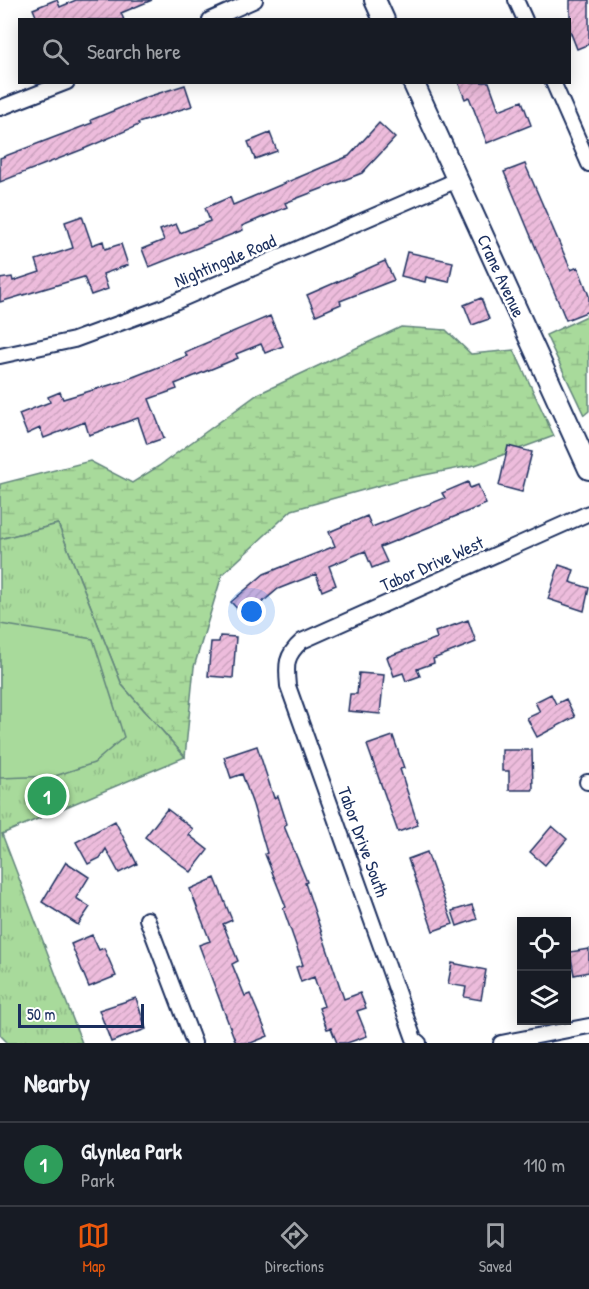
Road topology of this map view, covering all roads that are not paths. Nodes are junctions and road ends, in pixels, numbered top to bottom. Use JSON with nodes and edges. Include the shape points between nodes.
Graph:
{"nodes":[{"id":1,"x":255,"y":0,"type":"edge"},
{"id":2,"x":375,"y":0,"type":"edge"},
{"id":3,"x":516,"y":0,"type":"edge"},
{"id":4,"x":214,"y":18,"type":"edge"},
{"id":5,"x":383,"y":18,"type":"edge"},
{"id":6,"x":524,"y":18,"type":"edge"},
{"id":7,"x":62,"y":84,"type":"edge"},
{"id":8,"x":414,"y":84,"type":"edge"},
{"id":9,"x":554,"y":84,"type":"edge"},
{"id":10,"x":0,"y":108,"type":"edge"},
{"id":11,"x":589,"y":164,"type":"edge"},
{"id":12,"x":457,"y":180,"type":"junction"},
{"id":13,"x":0,"y":356,"type":"edge"},
{"id":14,"x":589,"y":469,"type":"edge"},
{"id":15,"x":589,"y":513,"type":"edge"},
{"id":16,"x":292,"y":650,"type":"joint"},
{"id":17,"x":147,"y":919,"type":"dead end"},
{"id":18,"x":589,"y":1026,"type":"edge"},
{"id":19,"x":194,"y":1043,"type":"edge"},
{"id":20,"x":419,"y":1043,"type":"edge"},
{"id":21,"x":501,"y":1043,"type":"edge"}],
"edges":[{"from":1,"to":4,"type":"street"},
{"from":2,"to":5,"type":"street"},
{"from":3,"to":6,"type":"street"},
{"from":7,"to":10,"type":"street"},
{"from":8,"to":12,"type":"street","name":"Crane Avenue"},
{"from":9,"to":11,"type":"street"},
{"from":12,"to":13,"type":"street","name":"Nightingale Road","via":[[161,308],[74,340]]},
{"from":12,"to":14,"type":"street","name":"Crane Avenue"},
{"from":15,"to":16,"type":"street","name":"Tabor Drive West","via":[[302,641]]},
{"from":16,"to":20,"type":"street","name":"Tabor Drive South","via":[[285,662],[288,686],[414,1039]]},
{"from":17,"to":19,"type":"street"},
{"from":18,"to":21,"type":"street"}]}
